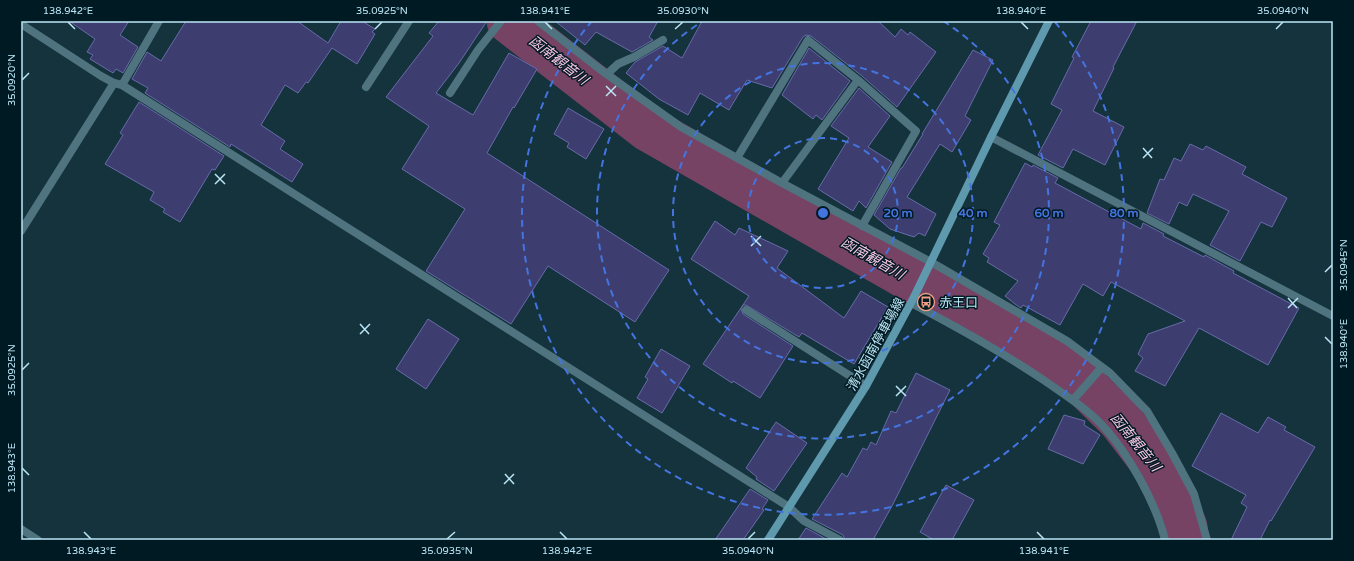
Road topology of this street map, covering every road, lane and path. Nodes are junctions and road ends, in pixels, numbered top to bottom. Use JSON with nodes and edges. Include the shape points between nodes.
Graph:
{"nodes":[{"id":1,"x":159,"y":21,"type":"edge"},
{"id":2,"x":409,"y":21,"type":"edge"},
{"id":3,"x":1049,"y":21,"type":"edge"},
{"id":4,"x":542,"y":22,"type":"edge"},
{"id":5,"x":499,"y":23,"type":"edge"},
{"id":6,"x":21,"y":24,"type":"edge"},
{"id":7,"x":663,"y":40,"type":"dead end"},
{"id":8,"x":607,"y":74,"type":"junction"},
{"id":9,"x":858,"y":80,"type":"junction"},
{"id":10,"x":118,"y":84,"type":"junction"},
{"id":11,"x":366,"y":87,"type":"dead end"},
{"id":12,"x":450,"y":93,"type":"dead end"},
{"id":13,"x":991,"y":137,"type":"junction"},
{"id":14,"x":737,"y":158,"type":"junction"},
{"id":15,"x":782,"y":183,"type":"junction"},
{"id":16,"x":862,"y":226,"type":"junction"},
{"id":17,"x":21,"y":231,"type":"edge"},
{"id":18,"x":931,"y":262,"type":"junction"},
{"id":19,"x":912,"y":301,"type":"junction"},
{"id":20,"x":746,"y":310,"type":"dead end"},
{"id":21,"x":1333,"y":316,"type":"edge"},
{"id":22,"x":1102,"y":367,"type":"junction"},
{"id":23,"x":866,"y":386,"type":"junction"},
{"id":24,"x":1073,"y":400,"type":"junction"},
{"id":25,"x":789,"y":507,"type":"junction"},
{"id":26,"x":21,"y":529,"type":"edge"},
{"id":27,"x":38,"y":540,"type":"edge"},
{"id":28,"x":768,"y":540,"type":"edge"},
{"id":29,"x":840,"y":540,"type":"edge"},
{"id":30,"x":1165,"y":540,"type":"edge"},
{"id":31,"x":1208,"y":540,"type":"edge"}],
"edges":[{"from":1,"to":10,"type":"street"},
{"from":2,"to":11,"type":"street"},
{"from":3,"to":13,"type":"main road","name":"清水函南停車場線"},
{"from":4,"to":8,"type":"street"},
{"from":5,"to":12,"type":"street"},
{"from":6,"to":10,"type":"street"},
{"from":7,"to":8,"type":"street","via":[[618,64]]},
{"from":8,"to":14,"type":"street","via":[[680,127]]},
{"from":9,"to":14,"type":"street","via":[[808,40]]},
{"from":9,"to":15,"type":"street"},
{"from":9,"to":16,"type":"street","via":[[916,131]]},
{"from":10,"to":17,"type":"street"},
{"from":10,"to":25,"type":"street"},
{"from":13,"to":18,"type":"main road","name":"清水函南停車場線"},
{"from":13,"to":21,"type":"street"},
{"from":14,"to":15,"type":"street"},
{"from":15,"to":16,"type":"street"},
{"from":16,"to":18,"type":"street"},
{"from":18,"to":19,"type":"main road","name":"清水函南停車場線"},
{"from":18,"to":22,"type":"street","via":[[1067,341]]},
{"from":19,"to":23,"type":"main road","name":"清水函南停車場線"},
{"from":19,"to":24,"type":"street","via":[[992,346]]},
{"from":20,"to":23,"type":"street"},
{"from":22,"to":24,"type":"street"},
{"from":22,"to":31,"type":"street","via":[[1147,411],[1194,494]]},
{"from":23,"to":25,"type":"main road","name":"清水函南停車場線"},
{"from":24,"to":30,"type":"street","via":[[1103,426],[1123,452],[1152,503]]},
{"from":25,"to":28,"type":"main road","name":"清水函南停車場線"},
{"from":25,"to":29,"type":"street","via":[[804,521]]},
{"from":26,"to":27,"type":"street"}]}
